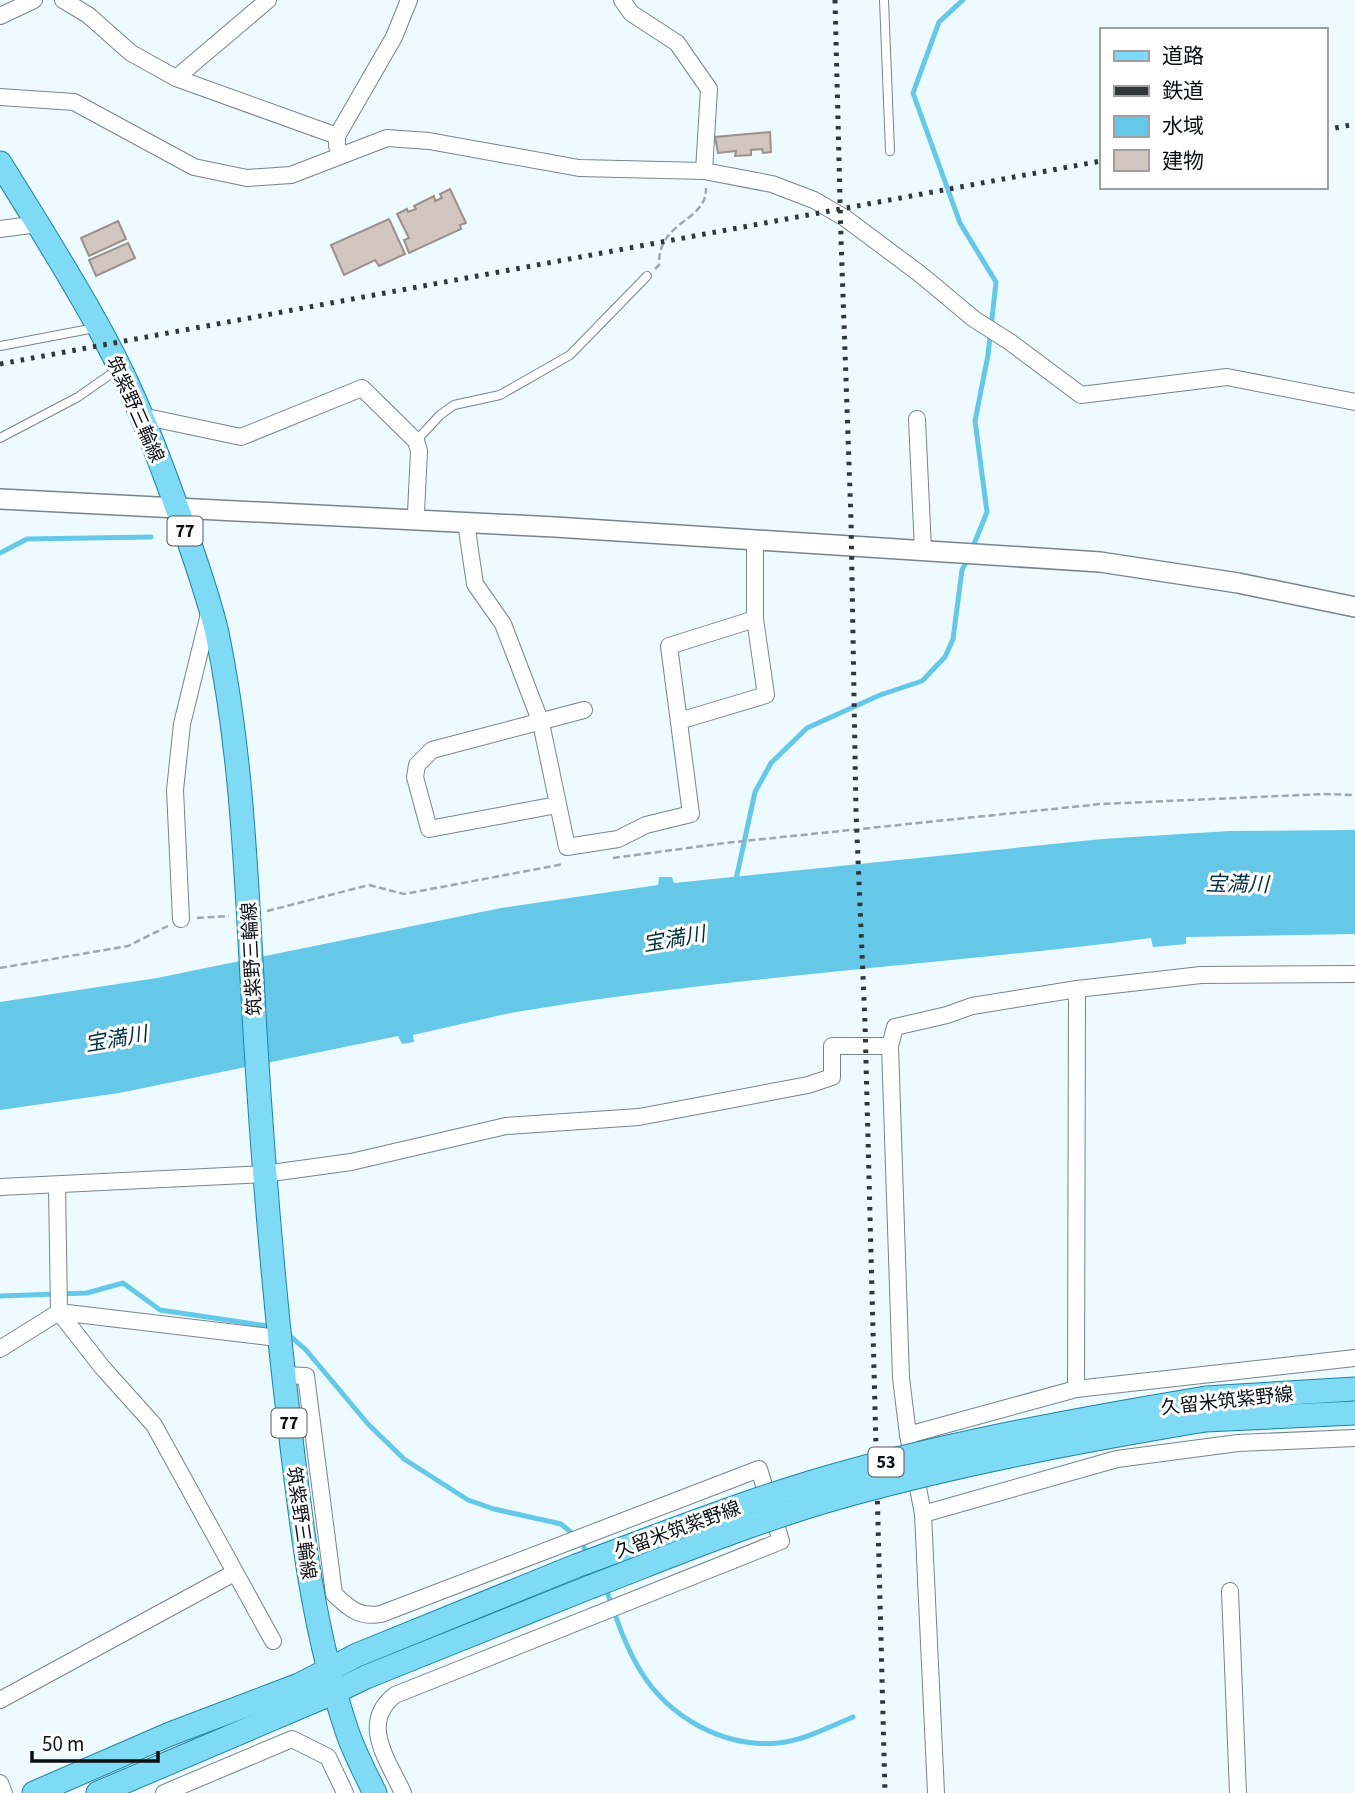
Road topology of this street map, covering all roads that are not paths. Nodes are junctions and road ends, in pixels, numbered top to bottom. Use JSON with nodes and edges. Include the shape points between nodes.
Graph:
{"nodes":[{"id":1,"x":34,"y":0,"type":"edge"},
{"id":2,"x":63,"y":0,"type":"edge"},
{"id":3,"x":268,"y":0,"type":"edge"},
{"id":4,"x":410,"y":0,"type":"edge"},
{"id":5,"x":622,"y":0,"type":"edge"},
{"id":6,"x":884,"y":0,"type":"edge"},
{"id":7,"x":0,"y":16,"type":"edge"},
{"id":8,"x":176,"y":78,"type":"junction"},
{"id":9,"x":0,"y":96,"type":"edge"},
{"id":10,"x":337,"y":136,"type":"junction"},
{"id":11,"x":890,"y":151,"type":"dead end"},
{"id":12,"x":337,"y":155,"type":"junction"},
{"id":13,"x":0,"y":163,"type":"edge"},
{"id":14,"x":704,"y":171,"type":"junction"},
{"id":15,"x":38,"y":224,"type":"junction"},
{"id":16,"x":0,"y":229,"type":"edge"},
{"id":17,"x":648,"y":276,"type":"road end"},
{"id":18,"x":98,"y":327,"type":"junction"},
{"id":19,"x":0,"y":346,"type":"edge"},
{"id":20,"x":120,"y":368,"type":"junction"},
{"id":21,"x":1355,"y":402,"type":"edge"},
{"id":22,"x":142,"y":416,"type":"junction"},
{"id":23,"x":917,"y":419,"type":"dead end"},
{"id":24,"x":0,"y":438,"type":"edge"},
{"id":25,"x":416,"y":441,"type":"junction"},
{"id":26,"x":0,"y":499,"type":"edge"},
{"id":27,"x":177,"y":508,"type":"junction"},
{"id":28,"x":416,"y":513,"type":"dead end"},
{"id":29,"x":466,"y":523,"type":"junction"},
{"id":30,"x":755,"y":540,"type":"junction"},
{"id":31,"x":923,"y":550,"type":"junction"},
{"id":32,"x":1355,"y":607,"type":"edge"},
{"id":33,"x":210,"y":609,"type":"junction"},
{"id":34,"x":755,"y":619,"type":"junction"},
{"id":35,"x":584,"y":710,"type":"dead end"},
{"id":36,"x":679,"y":721,"type":"junction"},
{"id":37,"x":541,"y":723,"type":"junction"},
{"id":38,"x":557,"y":805,"type":"junction"},
{"id":39,"x":181,"y":919,"type":"road end"},
{"id":40,"x":1355,"y":974,"type":"edge"},
{"id":41,"x":1077,"y":989,"type":"junction"},
{"id":42,"x":890,"y":1046,"type":"junction"},
{"id":43,"x":264,"y":1174,"type":"junction"},
{"id":44,"x":57,"y":1185,"type":"junction"},
{"id":45,"x":0,"y":1187,"type":"edge"},
{"id":46,"x":59,"y":1312,"type":"junction"},
{"id":47,"x":278,"y":1338,"type":"junction"},
{"id":48,"x":0,"y":1349,"type":"edge"},
{"id":49,"x":1355,"y":1358,"type":"edge"},
{"id":50,"x":283,"y":1375,"type":"junction"},
{"id":51,"x":1355,"y":1389,"type":"edge"},
{"id":52,"x":1076,"y":1390,"type":"junction"},
{"id":53,"x":1206,"y":1409,"type":"junction"},
{"id":54,"x":1355,"y":1413,"type":"edge"},
{"id":55,"x":908,"y":1435,"type":"junction"},
{"id":56,"x":1355,"y":1438,"type":"edge"},
{"id":57,"x":923,"y":1514,"type":"junction"},
{"id":58,"x":234,"y":1573,"type":"junction"},
{"id":59,"x":1230,"y":1591,"type":"dead end"},
{"id":60,"x":274,"y":1640,"type":"dead end"},
{"id":61,"x":328,"y":1670,"type":"junction"},
{"id":62,"x":335,"y":1692,"type":"junction"},
{"id":63,"x":0,"y":1700,"type":"edge"},
{"id":64,"x":0,"y":1783,"type":"edge"},
{"id":65,"x":4,"y":1793,"type":"edge"},
{"id":66,"x":34,"y":1793,"type":"edge"},
{"id":67,"x":97,"y":1793,"type":"edge"},
{"id":68,"x":164,"y":1793,"type":"edge"},
{"id":69,"x":345,"y":1793,"type":"edge"},
{"id":70,"x":375,"y":1793,"type":"edge"},
{"id":71,"x":403,"y":1793,"type":"edge"},
{"id":72,"x":936,"y":1793,"type":"edge"},
{"id":73,"x":1238,"y":1793,"type":"edge"}],
"edges":[{"from":1,"to":7,"type":"street"},
{"from":2,"to":8,"type":"street","via":[[88,15],[131,53]]},
{"from":3,"to":8,"type":"street"},
{"from":4,"to":10,"type":"street"},
{"from":5,"to":14,"type":"street","via":[[631,13],[677,43],[709,89]]},
{"from":6,"to":11,"type":"lane"},
{"from":8,"to":10,"type":"street"},
{"from":9,"to":12,"type":"street","via":[[74,102],[194,167],[247,178],[291,175]]},
{"from":10,"to":12,"type":"street"},
{"from":12,"to":14,"type":"street","via":[[387,138],[429,141],[579,168]]},
{"from":13,"to":15,"type":"main road","name":"筑紫野三輪線","number":"77"},
{"from":14,"to":21,"type":"street","via":[[772,184],[814,200],[873,238],[1081,395],[1227,377]]},
{"from":15,"to":16,"type":"street"},
{"from":15,"to":18,"type":"main road","name":"筑紫野三輪線","number":"77"},
{"from":17,"to":25,"type":"lane","via":[[570,355],[500,395],[454,405]]},
{"from":18,"to":19,"type":"lane"},
{"from":18,"to":20,"type":"main road","name":"筑紫野三輪線","number":"77"},
{"from":20,"to":22,"type":"main road","name":"筑紫野三輪線","number":"77"},
{"from":20,"to":24,"type":"lane","via":[[78,397]]},
{"from":22,"to":25,"type":"street","via":[[241,437],[362,388]]},
{"from":22,"to":27,"type":"main road","name":"筑紫野三輪線","number":"77"},
{"from":23,"to":31,"type":"street"},
{"from":25,"to":28,"type":"street"},
{"from":26,"to":27,"type":"street"},
{"from":27,"to":29,"type":"street"},
{"from":27,"to":33,"type":"main road","name":"筑紫野三輪線","number":"77"},
{"from":29,"to":30,"type":"street"},
{"from":29,"to":37,"type":"street","via":[[475,584],[503,624]]},
{"from":30,"to":31,"type":"street"},
{"from":30,"to":34,"type":"street"},
{"from":31,"to":32,"type":"street","via":[[1100,562]]},
{"from":33,"to":39,"type":"street","via":[[182,724],[175,790]]},
{"from":33,"to":43,"type":"main road","name":"筑紫野三輪線","number":"77","via":[[233,730]]},
{"from":34,"to":36,"type":"street","via":[[669,646]]},
{"from":34,"to":36,"type":"street","via":[[766,695]]},
{"from":35,"to":37,"type":"street"},
{"from":36,"to":38,"type":"street","via":[[691,814],[646,825],[618,839],[567,847]]},
{"from":37,"to":38,"type":"street"},
{"from":37,"to":38,"type":"street","via":[[432,750],[417,765],[415,777],[429,829]]},
{"from":40,"to":41,"type":"street","via":[[1201,975]]},
{"from":41,"to":42,"type":"street","via":[[972,1006],[895,1027]]},
{"from":41,"to":52,"type":"street"},
{"from":42,"to":43,"type":"street","via":[[832,1046],[832,1077],[808,1084],[639,1117],[506,1126],[351,1162]]},
{"from":42,"to":55,"type":"street","via":[[901,1378]]},
{"from":43,"to":44,"type":"street"},
{"from":43,"to":47,"type":"main road","name":"筑紫野三輪線","number":"77"},
{"from":44,"to":45,"type":"street"},
{"from":44,"to":46,"type":"street"},
{"from":46,"to":47,"type":"street"},
{"from":46,"to":48,"type":"street"},
{"from":46,"to":58,"type":"street","via":[[154,1425]]},
{"from":47,"to":50,"type":"main road","name":"筑紫野三輪線","number":"77"},
{"from":49,"to":52,"type":"street"},
{"from":50,"to":61,"type":"main road","name":"筑紫野三輪線","number":"77","via":[[303,1542]]},
{"from":50,"to":71,"type":"street","via":[[306,1376],[334,1594],[358,1614],[381,1614],[759,1469],[781,1541],[395,1695],[383,1703],[377,1736]]},
{"from":51,"to":53,"type":"main road","name":"久留米筑紫野線","number":"53"},
{"from":52,"to":55,"type":"street"},
{"from":53,"to":54,"type":"main road","name":"久留米筑紫野線","number":"53"},
{"from":53,"to":61,"type":"main road","name":"久留米筑紫野線","number":"53","bridge":true,"via":[[1009,1433],[846,1472],[576,1566]]},
{"from":53,"to":62,"type":"main road","name":"久留米筑紫野線","number":"53","bridge":true,"via":[[850,1494],[749,1526]]},
{"from":55,"to":57,"type":"street"},
{"from":56,"to":57,"type":"street","via":[[1238,1443],[1117,1459]]},
{"from":57,"to":72,"type":"street"},
{"from":58,"to":60,"type":"street"},
{"from":58,"to":63,"type":"street"},
{"from":59,"to":73,"type":"street"},
{"from":61,"to":62,"type":"main road","name":"筑紫野三輪線","number":"77"},
{"from":61,"to":66,"type":"main road","name":"久留米筑紫野線","number":"53"},
{"from":62,"to":67,"type":"main road","name":"久留米筑紫野線","number":"53"},
{"from":62,"to":70,"type":"main road","name":"筑紫野三輪線","number":"77","via":[[348,1735]]},
{"from":64,"to":65,"type":"street"},
{"from":68,"to":69,"type":"street","via":[[292,1739],[328,1757]]}]}
